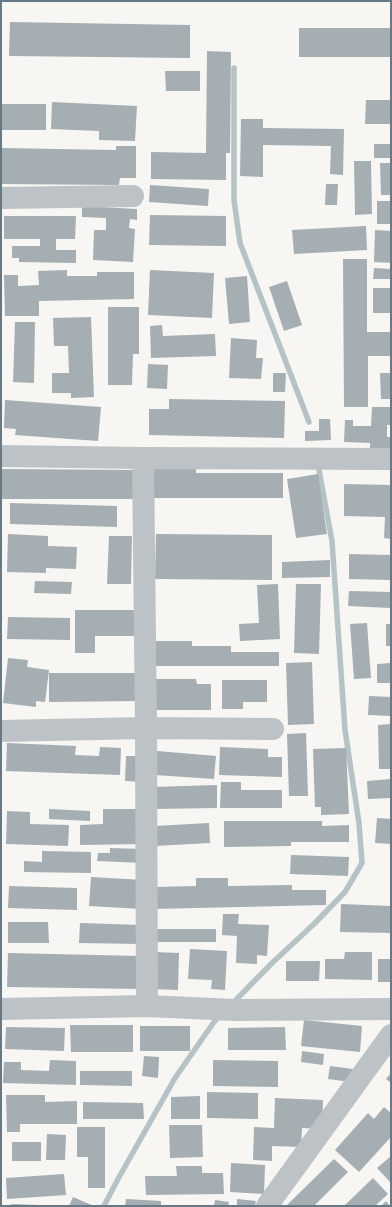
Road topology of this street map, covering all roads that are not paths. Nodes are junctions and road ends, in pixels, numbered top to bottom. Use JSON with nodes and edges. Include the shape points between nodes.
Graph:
{"nodes":[{"id":1,"x":133,"y":196,"type":"dead end"},
{"id":2,"x":1,"y":198,"type":"edge"},
{"id":3,"x":1,"y":456,"type":"edge"},
{"id":4,"x":143,"y":458,"type":"junction"},
{"id":5,"x":391,"y":459,"type":"edge"},
{"id":6,"x":146,"y":728,"type":"junction"},
{"id":7,"x":273,"y":729,"type":"dead end"},
{"id":8,"x":1,"y":731,"type":"edge"},
{"id":9,"x":147,"y":1006,"type":"junction"},
{"id":10,"x":1,"y":1009,"type":"edge"},
{"id":11,"x":391,"y":1009,"type":"edge"},
{"id":12,"x":391,"y":1035,"type":"edge"},
{"id":13,"x":267,"y":1206,"type":"edge"}],
"edges":[{"from":1,"to":2,"type":"street"},
{"from":3,"to":4,"type":"street"},
{"from":4,"to":5,"type":"street"},
{"from":4,"to":6,"type":"street"},
{"from":6,"to":7,"type":"street"},
{"from":6,"to":8,"type":"street"},
{"from":6,"to":9,"type":"street"},
{"from":9,"to":10,"type":"street"},
{"from":9,"to":11,"type":"street","via":[[227,1010]]},
{"from":12,"to":13,"type":"street"}]}
